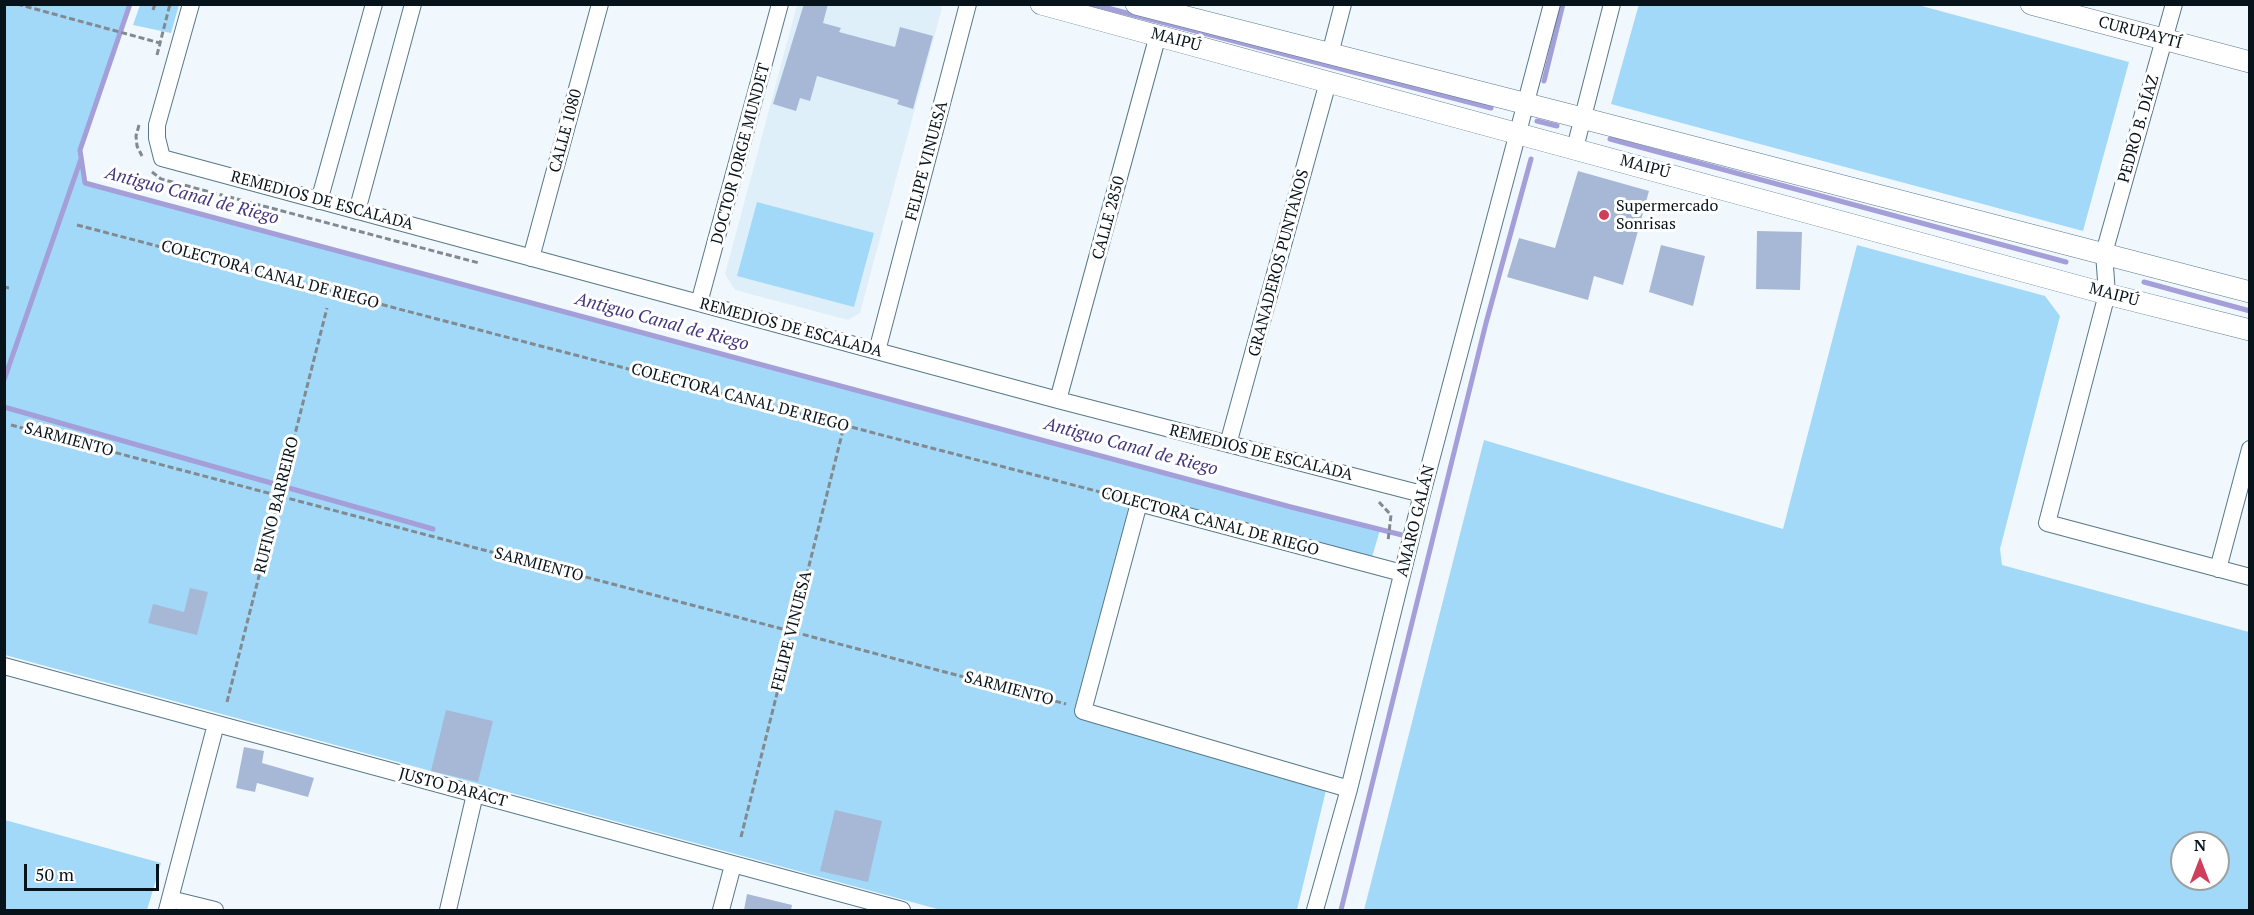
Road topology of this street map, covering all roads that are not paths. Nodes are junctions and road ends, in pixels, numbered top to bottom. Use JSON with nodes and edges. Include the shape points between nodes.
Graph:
{"nodes":[{"id":1,"x":191,"y":4,"type":"edge"},
{"id":2,"x":374,"y":4,"type":"edge"},
{"id":3,"x":413,"y":4,"type":"edge"},
{"id":4,"x":600,"y":4,"type":"edge"},
{"id":5,"x":780,"y":4,"type":"edge"},
{"id":6,"x":968,"y":4,"type":"edge"},
{"id":7,"x":1041,"y":4,"type":"edge"},
{"id":8,"x":1136,"y":4,"type":"edge"},
{"id":9,"x":1343,"y":4,"type":"edge"},
{"id":10,"x":1552,"y":4,"type":"edge"},
{"id":11,"x":1612,"y":4,"type":"edge"},
{"id":12,"x":2031,"y":4,"type":"edge"},
{"id":13,"x":2174,"y":4,"type":"edge"},
{"id":14,"x":1160,"y":8,"type":"edge"},
{"id":15,"x":1158,"y":35,"type":"junction"},
{"id":16,"x":2165,"y":40,"type":"junction"},
{"id":17,"x":1330,"y":54,"type":"junction"},
{"id":18,"x":2250,"y":62,"type":"edge"},
{"id":19,"x":1328,"y":82,"type":"junction"},
{"id":20,"x":1526,"y":103,"type":"junction"},
{"id":21,"x":1582,"y":118,"type":"junction"},
{"id":22,"x":1517,"y":132,"type":"junction"},
{"id":23,"x":1575,"y":148,"type":"junction"},
{"id":24,"x":319,"y":201,"type":"junction"},
{"id":25,"x":357,"y":211,"type":"junction"},
{"id":26,"x":2104,"y":253,"type":"junction"},
{"id":27,"x":531,"y":258,"type":"junction"},
{"id":28,"x":2250,"y":292,"type":"edge"},
{"id":29,"x":2107,"y":294,"type":"junction"},
{"id":30,"x":699,"y":303,"type":"junction"},
{"id":31,"x":2250,"y":330,"type":"edge"},
{"id":32,"x":877,"y":351,"type":"junction"},
{"id":33,"x":1058,"y":400,"type":"junction"},
{"id":34,"x":1228,"y":444,"type":"junction"},
{"id":35,"x":2250,"y":449,"type":"edge"},
{"id":36,"x":1422,"y":494,"type":"junction"},
{"id":37,"x":2218,"y":569,"type":"junction"},
{"id":38,"x":1402,"y":573,"type":"junction"},
{"id":39,"x":2250,"y":577,"type":"edge"},
{"id":40,"x":4,"y":666,"type":"edge"},
{"id":41,"x":216,"y":724,"type":"junction"},
{"id":42,"x":1348,"y":789,"type":"junction"},
{"id":43,"x":475,"y":794,"type":"junction"},
{"id":44,"x":733,"y":865,"type":"junction"},
{"id":45,"x":168,"y":905,"type":"edge"},
{"id":46,"x":215,"y":910,"type":"edge"},
{"id":47,"x":448,"y":910,"type":"edge"},
{"id":48,"x":721,"y":910,"type":"edge"},
{"id":49,"x":902,"y":910,"type":"edge"},
{"id":50,"x":1315,"y":910,"type":"edge"}],
"edges":[{"from":1,"to":24,"type":"street","name":"REMEDIOS DE ESCALADA","via":[[157,125],[162,158]]},
{"from":2,"to":24,"type":"street"},
{"from":3,"to":25,"type":"street"},
{"from":4,"to":27,"type":"street","name":"CALLE 1080"},
{"from":5,"to":30,"type":"street","name":"DOCTOR JORGE MUNDET"},
{"from":6,"to":32,"type":"street","name":"FELIPE VINUESA"},
{"from":7,"to":15,"type":"street","name":"MAIPÚ"},
{"from":8,"to":14,"type":"street","name":"MAIPÚ"},
{"from":9,"to":17,"type":"street"},
{"from":10,"to":20,"type":"street"},
{"from":11,"to":21,"type":"street"},
{"from":12,"to":16,"type":"street","name":"CURUPAYTÍ"},
{"from":13,"to":16,"type":"street","name":"PEDRO B. DÍAZ"},
{"from":14,"to":17,"type":"street","name":"MAIPÚ"},
{"from":15,"to":19,"type":"street","name":"MAIPÚ"},
{"from":15,"to":33,"type":"street","name":"CALLE 2850"},
{"from":16,"to":18,"type":"street","name":"CURUPAYTÍ"},
{"from":16,"to":26,"type":"street","name":"PEDRO B. DÍAZ"},
{"from":17,"to":20,"type":"street","name":"MAIPÚ"},
{"from":19,"to":22,"type":"street","name":"MAIPÚ"},
{"from":19,"to":34,"type":"street","name":"GRANADEROS PUNTANOS"},
{"from":20,"to":21,"type":"street","name":"MAIPÚ"},
{"from":20,"to":22,"type":"street","name":"AMARO GALÁN"},
{"from":21,"to":23,"type":"street"},
{"from":21,"to":26,"type":"street","name":"MAIPÚ"},
{"from":22,"to":23,"type":"street","name":"MAIPÚ"},
{"from":22,"to":36,"type":"street","name":"AMARO GALÁN"},
{"from":23,"to":29,"type":"street","name":"MAIPÚ"},
{"from":24,"to":25,"type":"street","name":"REMEDIOS DE ESCALADA"},
{"from":25,"to":27,"type":"street","name":"REMEDIOS DE ESCALADA"},
{"from":26,"to":28,"type":"street","name":"MAIPÚ"},
{"from":26,"to":29,"type":"street"},
{"from":27,"to":30,"type":"street","name":"REMEDIOS DE ESCALADA"},
{"from":29,"to":31,"type":"street","name":"MAIPÚ"},
{"from":29,"to":37,"type":"street","via":[[2047,523]]},
{"from":30,"to":32,"type":"street","name":"REMEDIOS DE ESCALADA"},
{"from":32,"to":33,"type":"street","name":"REMEDIOS DE ESCALADA"},
{"from":33,"to":34,"type":"street","name":"REMEDIOS DE ESCALADA"},
{"from":34,"to":36,"type":"street","name":"REMEDIOS DE ESCALADA"},
{"from":35,"to":37,"type":"street"},
{"from":36,"to":38,"type":"street","name":"AMARO GALÁN"},
{"from":37,"to":39,"type":"street"},
{"from":38,"to":42,"type":"street","name":"AMARO GALÁN"},
{"from":38,"to":42,"type":"street","name":"COLECTORA CANAL DE RIEGO","via":[[1139,503],[1083,711]]},
{"from":40,"to":41,"type":"street","name":"JUSTO DARACT"},
{"from":41,"to":43,"type":"street","name":"JUSTO DARACT"},
{"from":41,"to":45,"type":"street"},
{"from":42,"to":50,"type":"street","name":"AMARO GALÁN"},
{"from":43,"to":44,"type":"street","name":"JUSTO DARACT"},
{"from":43,"to":47,"type":"street"},
{"from":44,"to":48,"type":"street"},
{"from":44,"to":49,"type":"street","name":"JUSTO DARACT"},
{"from":45,"to":46,"type":"street"}]}
